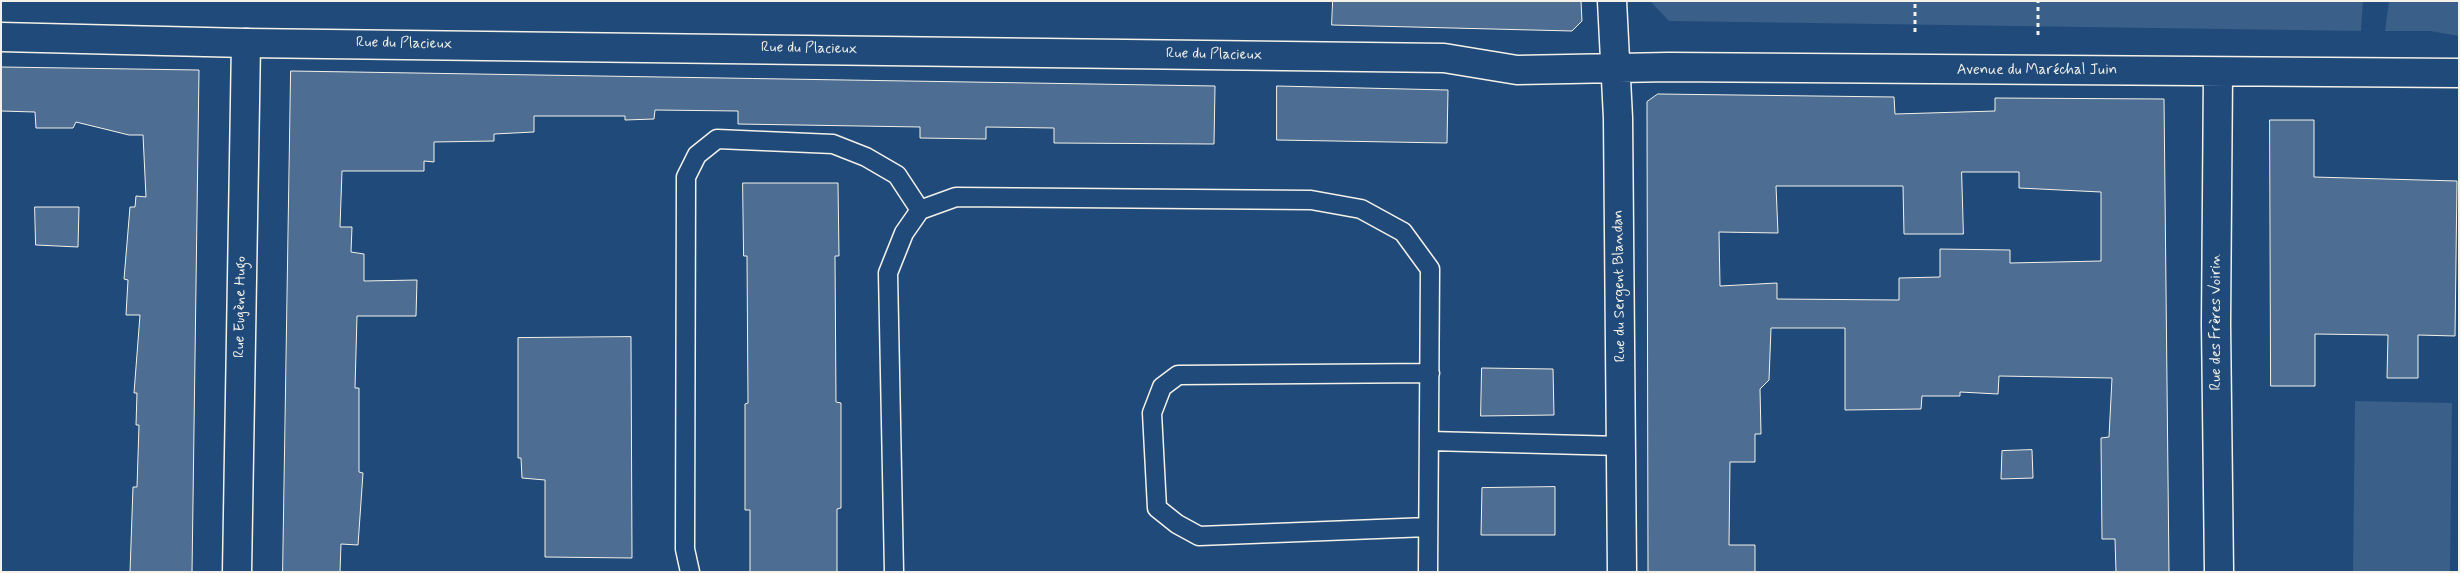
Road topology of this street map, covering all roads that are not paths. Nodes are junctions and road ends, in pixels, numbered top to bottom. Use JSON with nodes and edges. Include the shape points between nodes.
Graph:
{"nodes":[{"id":1,"x":1612,"y":1,"type":"edge"},
{"id":2,"x":1,"y":37,"type":"edge"},
{"id":3,"x":246,"y":43,"type":"junction"},
{"id":4,"x":1616,"y":69,"type":"junction"},
{"id":5,"x":2218,"y":72,"type":"junction"},
{"id":6,"x":2459,"y":74,"type":"edge"},
{"id":7,"x":920,"y":210,"type":"junction"},
{"id":8,"x":1430,"y":373,"type":"junction"},
{"id":9,"x":1430,"y":441,"type":"junction"},
{"id":10,"x":1621,"y":446,"type":"junction"},
{"id":11,"x":1428,"y":527,"type":"junction"},
{"id":12,"x":237,"y":572,"type":"edge"},
{"id":13,"x":690,"y":572,"type":"edge"},
{"id":14,"x":894,"y":572,"type":"edge"},
{"id":15,"x":1428,"y":572,"type":"edge"},
{"id":16,"x":1622,"y":572,"type":"edge"},
{"id":17,"x":2219,"y":572,"type":"edge"}],
"edges":[{"from":1,"to":4,"type":"street","name":"Rue du Sergent Blandan"},
{"from":2,"to":3,"type":"street","name":"Rue du Placieux"},
{"from":3,"to":4,"type":"street","name":"Rue du Placieux","via":[[1444,58],[1517,70]]},
{"from":3,"to":12,"type":"street","name":"Rue Eugène Hugo"},
{"from":4,"to":5,"type":"street","name":"Avenue du Maréchal Juin"},
{"from":4,"to":10,"type":"street","name":"Rue du Sergent Blandan"},
{"from":5,"to":6,"type":"street","name":"Avenue du Maréchal Juin","via":[[2281,70]]},
{"from":5,"to":17,"type":"street","name":"Rue des Frères Voirin","via":[[2216,324]]},
{"from":7,"to":8,"type":"lane","via":[[956,197],[1312,200],[1361,209],[1403,232],[1430,269]]},
{"from":7,"to":13,"type":"lane","via":[[897,176],[866,157],[833,144],[717,139],[697,155],[686,178],[685,549]]},
{"from":7,"to":14,"type":"lane","via":[[904,233],[888,273]]},
{"from":8,"to":9,"type":"lane"},
{"from":8,"to":11,"type":"lane","via":[[1178,375],[1162,387],[1152,413],[1157,508],[1199,536]]},
{"from":9,"to":10,"type":"lane"},
{"from":9,"to":11,"type":"lane"},
{"from":10,"to":16,"type":"street","name":"Rue du Sergent Blandan"},
{"from":11,"to":15,"type":"lane"}]}
